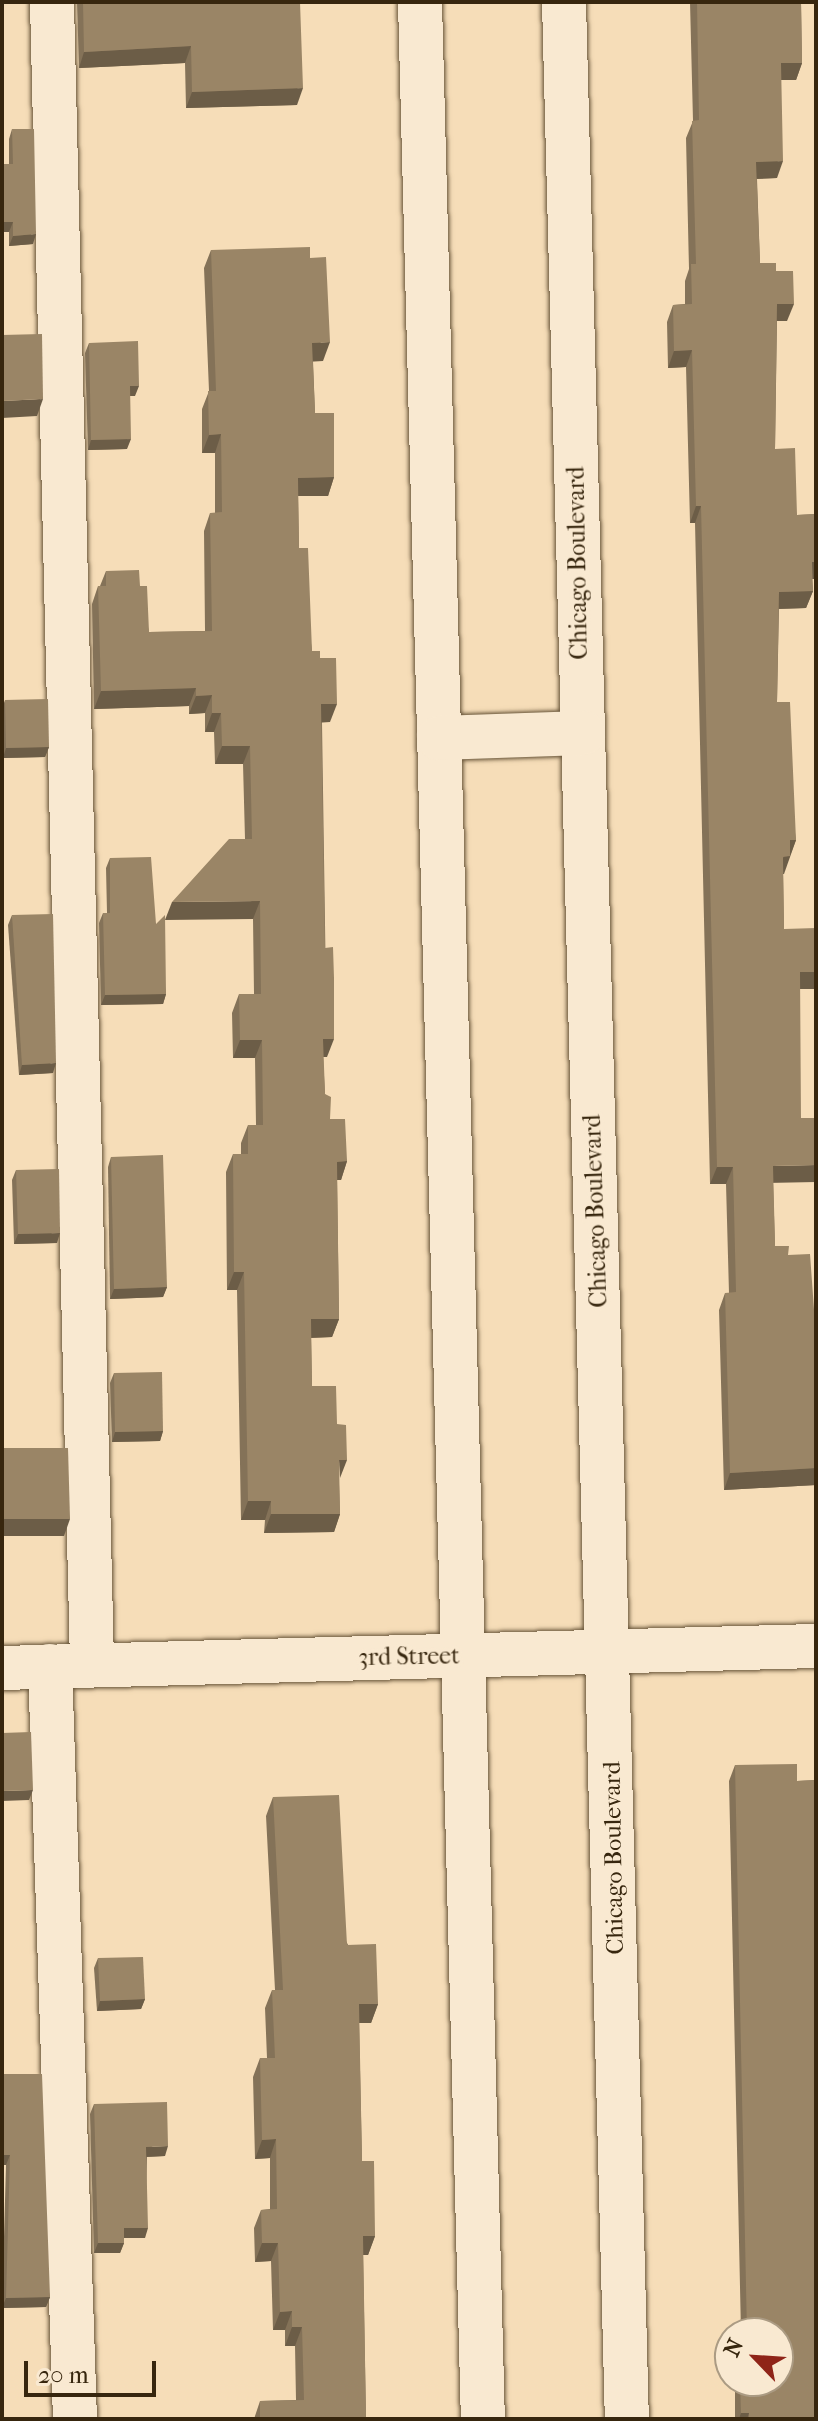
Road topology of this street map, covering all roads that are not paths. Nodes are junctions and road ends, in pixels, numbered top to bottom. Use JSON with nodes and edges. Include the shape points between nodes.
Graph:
{"nodes":[{"id":1,"x":52,"y":2,"type":"edge"},
{"id":2,"x":420,"y":2,"type":"edge"},
{"id":3,"x":564,"y":2,"type":"edge"},
{"id":4,"x":583,"y":733,"type":"junction"},
{"id":5,"x":439,"y":738,"type":"junction"},
{"id":6,"x":816,"y":1646,"type":"edge"},
{"id":7,"x":607,"y":1650,"type":"junction"},
{"id":8,"x":463,"y":1656,"type":"junction"},
{"id":9,"x":71,"y":1666,"type":"junction"},
{"id":10,"x":2,"y":1668,"type":"edge"},
{"id":11,"x":75,"y":2419,"type":"edge"},
{"id":12,"x":483,"y":2419,"type":"edge"},
{"id":13,"x":627,"y":2419,"type":"edge"}],
"edges":[{"from":1,"to":9,"type":"street"},
{"from":2,"to":5,"type":"street"},
{"from":3,"to":4,"type":"street","name":"Chicago Boulevard"},
{"from":4,"to":5,"type":"street"},
{"from":4,"to":7,"type":"street","name":"Chicago Boulevard"},
{"from":5,"to":8,"type":"street"},
{"from":6,"to":7,"type":"street","name":"3rd Street"},
{"from":7,"to":8,"type":"street","name":"3rd Street"},
{"from":7,"to":13,"type":"street","name":"Chicago Boulevard"},
{"from":8,"to":9,"type":"street","name":"3rd Street"},
{"from":8,"to":12,"type":"street"},
{"from":9,"to":10,"type":"street","name":"3rd Street"},
{"from":9,"to":11,"type":"street"}]}
